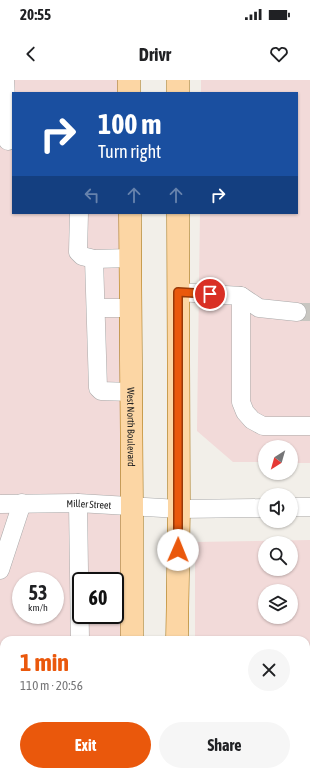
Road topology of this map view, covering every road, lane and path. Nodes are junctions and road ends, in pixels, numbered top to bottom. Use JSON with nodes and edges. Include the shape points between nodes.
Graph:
{"nodes":[{"id":1,"x":5,"y":80,"type":"edge"},
{"id":2,"x":129,"y":80,"type":"edge"},
{"id":3,"x":178,"y":80,"type":"edge"},
{"id":4,"x":129,"y":92,"type":"edge"},
{"id":5,"x":178,"y":92,"type":"edge"},
{"id":6,"x":7,"y":141,"type":"edge"},
{"id":7,"x":79,"y":214,"type":"edge"},
{"id":8,"x":130,"y":214,"type":"edge"},
{"id":9,"x":178,"y":214,"type":"edge"},
{"id":10,"x":130,"y":258,"type":"junction"},
{"id":11,"x":94,"y":259,"type":"junction"},
{"id":12,"x":178,"y":292,"type":"junction"},
{"id":13,"x":241,"y":296,"type":"junction"},
{"id":14,"x":96,"y":308,"type":"junction"},
{"id":15,"x":131,"y":308,"type":"junction"},
{"id":16,"x":297,"y":312,"type":"tunnel mouth"},
{"id":17,"x":131,"y":392,"type":"junction"},
{"id":18,"x":310,"y":426,"type":"edge"},
{"id":19,"x":22,"y":503,"type":"junction"},
{"id":20,"x":78,"y":503,"type":"junction"},
{"id":21,"x":0,"y":504,"type":"edge"},
{"id":22,"x":132,"y":506,"type":"junction"},
{"id":23,"x":310,"y":507,"type":"edge"},
{"id":24,"x":258,"y":508,"type":"edge"},
{"id":25,"x":298,"y":508,"type":"edge"},
{"id":26,"x":179,"y":509,"type":"junction"},
{"id":27,"x":0,"y":570,"type":"edge"},
{"id":28,"x":79,"y":572,"type":"edge"},
{"id":29,"x":124,"y":601,"type":"edge"},
{"id":30,"x":80,"y":624,"type":"edge"},
{"id":31,"x":80,"y":636,"type":"edge"},
{"id":32,"x":131,"y":636,"type":"edge"},
{"id":33,"x":177,"y":636,"type":"edge"}],
"edges":[{"from":1,"to":6,"type":"street"},
{"from":2,"to":4,"type":"main road"},
{"from":3,"to":5,"type":"main road"},
{"from":7,"to":11,"type":"street","via":[[78,252],[82,256]]},
{"from":8,"to":10,"type":"main road","name":"West North Boulevard"},
{"from":9,"to":12,"type":"main road"},
{"from":10,"to":11,"type":"street"},
{"from":10,"to":15,"type":"main road","name":"West North Boulevard"},
{"from":11,"to":14,"type":"street"},
{"from":12,"to":13,"type":"street"},
{"from":12,"to":26,"type":"main road"},
{"from":13,"to":16,"type":"street","via":[[258,308]]},
{"from":13,"to":18,"type":"street","via":[[241,402],[245,412],[252,420],[263,426]]},
{"from":14,"to":15,"type":"street"},
{"from":14,"to":17,"type":"street","via":[[98,388],[101,391]]},
{"from":15,"to":17,"type":"main road","name":"West North Boulevard"},
{"from":17,"to":22,"type":"main road","name":"West North Boulevard"},
{"from":19,"to":20,"type":"street","name":"Miller Street"},
{"from":19,"to":21,"type":"street","name":"Miller Street"},
{"from":19,"to":27,"type":"street"},
{"from":20,"to":22,"type":"street","name":"Miller Street"},
{"from":20,"to":28,"type":"street"},
{"from":22,"to":26,"type":"street","name":"Miller Street"},
{"from":22,"to":29,"type":"main road","name":"West North Boulevard"},
{"from":23,"to":25,"type":"street"},
{"from":24,"to":26,"type":"street","name":"Miller Street"},
{"from":26,"to":33,"type":"main road"},
{"from":29,"to":32,"type":"main road","name":"West North Boulevard"},
{"from":30,"to":31,"type":"street"}]}
